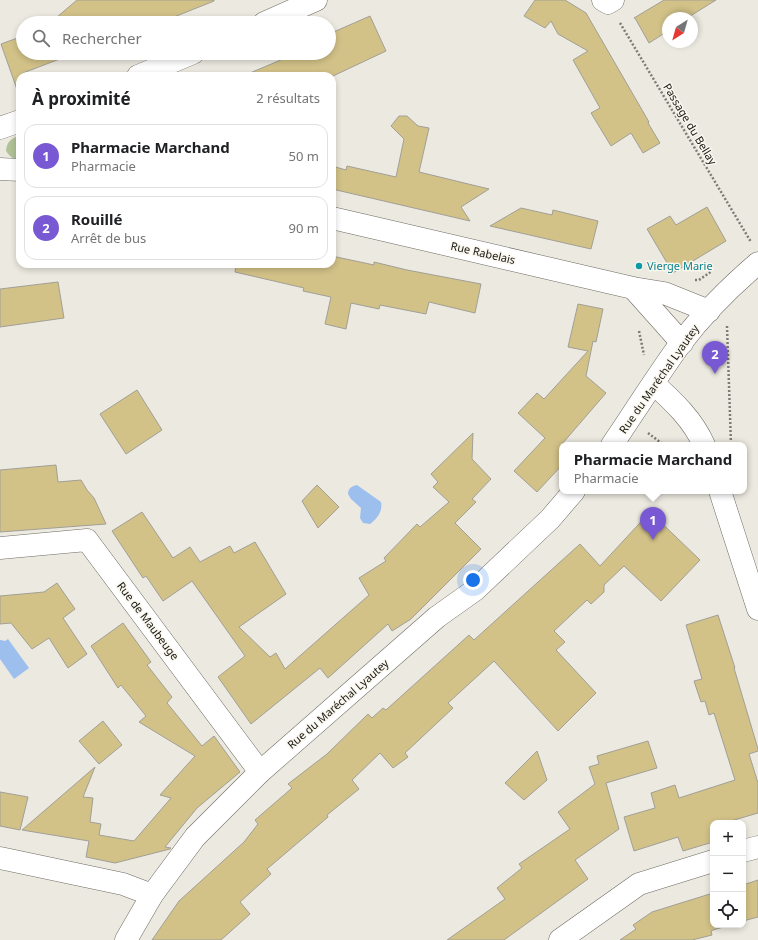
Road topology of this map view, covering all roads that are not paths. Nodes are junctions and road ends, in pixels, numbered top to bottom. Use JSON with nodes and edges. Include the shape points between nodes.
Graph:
{"nodes":[{"id":1,"x":316,"y":0,"type":"edge"},
{"id":2,"x":280,"y":16,"type":"edge"},
{"id":3,"x":176,"y":60,"type":"edge"},
{"id":4,"x":148,"y":72,"type":"edge"},
{"id":5,"x":16,"y":122,"type":"edge"},
{"id":6,"x":0,"y":128,"type":"edge"},
{"id":7,"x":0,"y":169,"type":"edge"},
{"id":8,"x":16,"y":170,"type":"edge"},
{"id":9,"x":336,"y":219,"type":"edge"},
{"id":10,"x":755,"y":254,"type":"edge"},
{"id":11,"x":633,"y":288,"type":"junction"},
{"id":12,"x":709,"y":311,"type":"junction"},
{"id":13,"x":682,"y":343,"type":"junction"},
{"id":14,"x":654,"y":384,"type":"junction"},
{"id":15,"x":614,"y":442,"type":"edge"},
{"id":16,"x":703,"y":442,"type":"edge"},
{"id":17,"x":571,"y":494,"type":"edge"},
{"id":18,"x":721,"y":494,"type":"edge"},
{"id":19,"x":0,"y":548,"type":"edge"},
{"id":20,"x":758,"y":609,"type":"edge"},
{"id":21,"x":260,"y":772,"type":"junction"},
{"id":22,"x":758,"y":847,"type":"edge"},
{"id":23,"x":746,"y":850,"type":"edge"},
{"id":24,"x":0,"y":858,"type":"edge"},
{"id":25,"x":710,"y":862,"type":"edge"},
{"id":26,"x":152,"y":895,"type":"junction"},
{"id":27,"x":126,"y":940,"type":"edge"},
{"id":28,"x":560,"y":940,"type":"edge"}],
"edges":[{"from":1,"to":2,"type":"street"},
{"from":3,"to":4,"type":"street"},
{"from":5,"to":6,"type":"street"},
{"from":7,"to":8,"type":"street"},
{"from":9,"to":11,"type":"street","name":"Rue Rabelais"},
{"from":10,"to":12,"type":"street","name":"Rue du Maréchal Lyautey","via":[[740,278]]},
{"from":11,"to":12,"type":"street","name":"Rue Rabelais","via":[[664,293]]},
{"from":11,"to":13,"type":"street"},
{"from":12,"to":13,"type":"street","name":"Rue du Maréchal Lyautey"},
{"from":13,"to":14,"type":"street","name":"Rue du Maréchal Lyautey"},
{"from":14,"to":15,"type":"street","name":"Rue du Maréchal Lyautey"},
{"from":14,"to":16,"type":"street","via":[[674,402],[698,432]]},
{"from":17,"to":21,"type":"street","name":"Rue du Maréchal Lyautey","via":[[550,519],[475,590],[437,617]]},
{"from":18,"to":20,"type":"street"},
{"from":19,"to":21,"type":"street","name":"Rue de Maubeuge","via":[[87,540]]},
{"from":21,"to":26,"type":"street","name":"Rue du Maréchal Lyautey","via":[[195,837]]},
{"from":22,"to":23,"type":"street"},
{"from":24,"to":26,"type":"street","via":[[123,884]]},
{"from":25,"to":28,"type":"street","via":[[639,884]]},
{"from":26,"to":27,"type":"street","name":"Rue du Maréchal Lyautey"}]}
